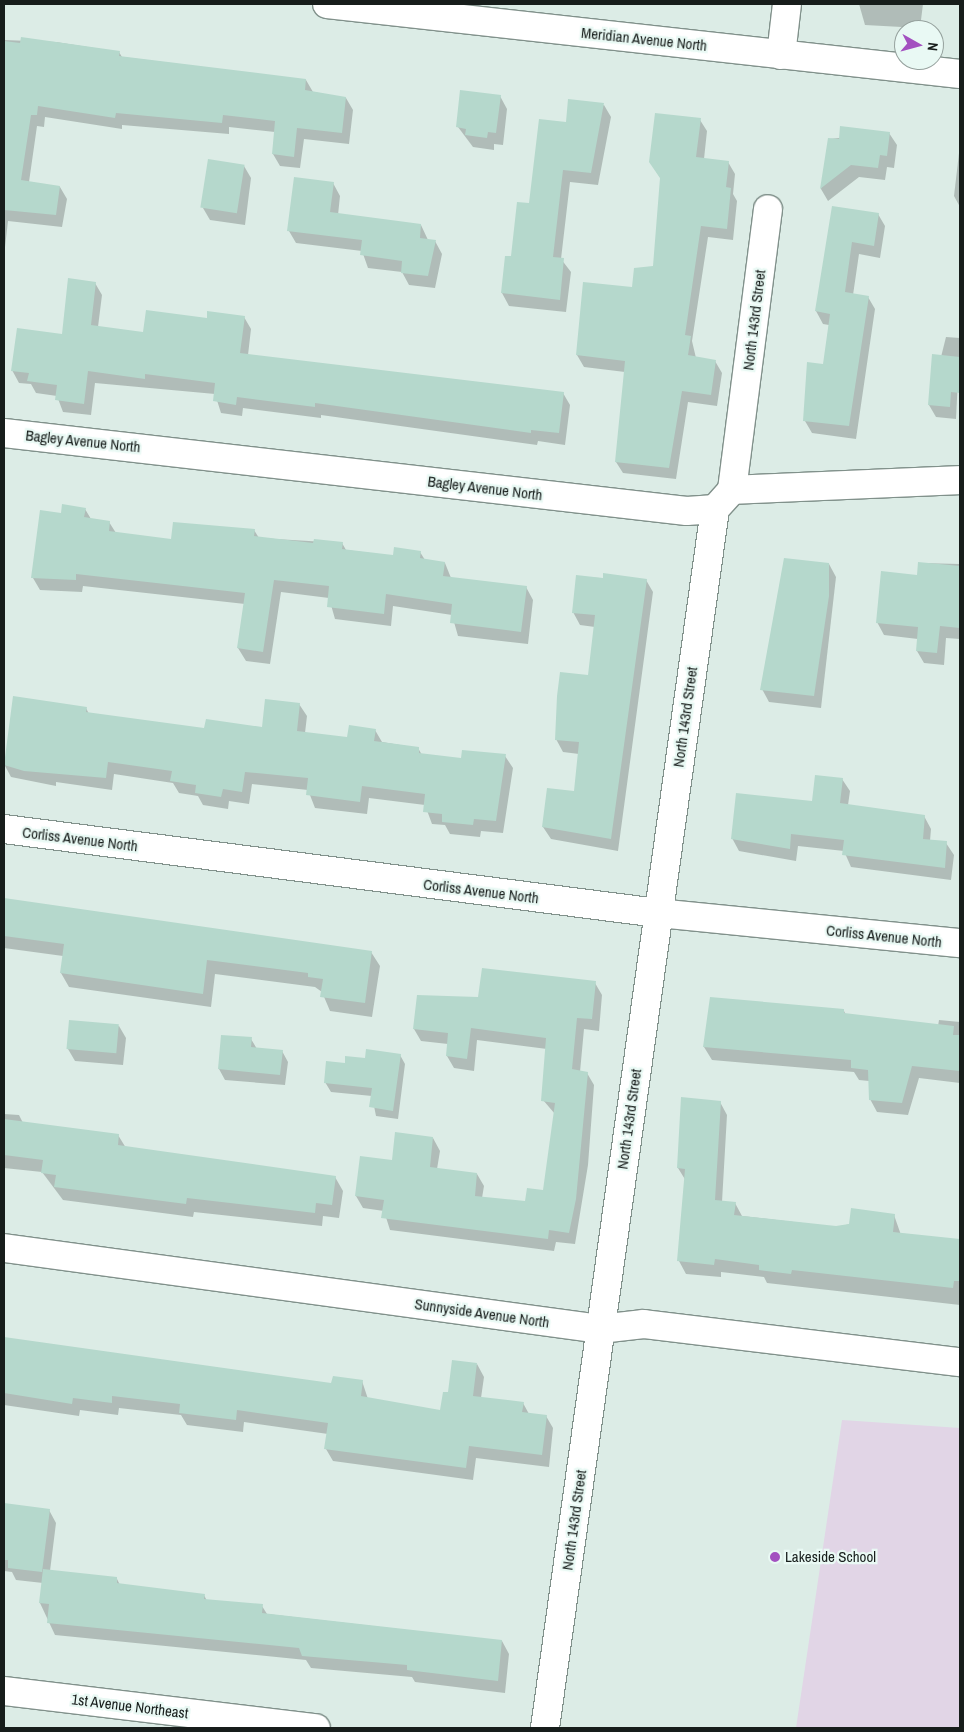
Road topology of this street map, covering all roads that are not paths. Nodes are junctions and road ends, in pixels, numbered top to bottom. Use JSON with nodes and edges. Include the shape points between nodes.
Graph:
{"nodes":[{"id":1,"x":327,"y":4,"type":"edge"},
{"id":2,"x":787,"y":4,"type":"edge"},
{"id":3,"x":781,"y":55,"type":"junction"},
{"id":4,"x":960,"y":74,"type":"edge"},
{"id":5,"x":768,"y":209,"type":"dead end"},
{"id":6,"x":4,"y":434,"type":"edge"},
{"id":7,"x":960,"y":480,"type":"edge"},
{"id":8,"x":724,"y":500,"type":"junction"},
{"id":9,"x":4,"y":829,"type":"edge"},
{"id":10,"x":658,"y":913,"type":"junction"},
{"id":11,"x":960,"y":943,"type":"edge"},
{"id":12,"x":4,"y":1248,"type":"edge"},
{"id":13,"x":600,"y":1329,"type":"junction"},
{"id":14,"x":960,"y":1362,"type":"edge"},
{"id":15,"x":4,"y":1691,"type":"edge"},
{"id":16,"x":316,"y":1728,"type":"edge"},
{"id":17,"x":546,"y":1728,"type":"edge"}],
"edges":[{"from":1,"to":3,"type":"street","name":"Meridian Avenue North"},
{"from":2,"to":3,"type":"street"},
{"from":3,"to":4,"type":"street","name":"Meridian Avenue North"},
{"from":5,"to":8,"type":"street","name":"North 143rd Street"},
{"from":6,"to":8,"type":"street","name":"Bagley Avenue North","via":[[666,509]]},
{"from":7,"to":8,"type":"street","name":"Bagley Avenue North"},
{"from":8,"to":10,"type":"street","name":"North 143rd Street"},
{"from":9,"to":10,"type":"street","name":"Corliss Avenue North"},
{"from":10,"to":11,"type":"street","name":"Corliss Avenue North"},
{"from":10,"to":13,"type":"street","name":"North 143rd Street"},
{"from":12,"to":13,"type":"street","name":"Sunnyside Avenue North"},
{"from":13,"to":14,"type":"street","name":"Sunnyside Avenue North","via":[[644,1324]]},
{"from":13,"to":17,"type":"street","name":"North 143rd Street"},
{"from":15,"to":16,"type":"street","name":"1st Avenue Northeast"}]}
